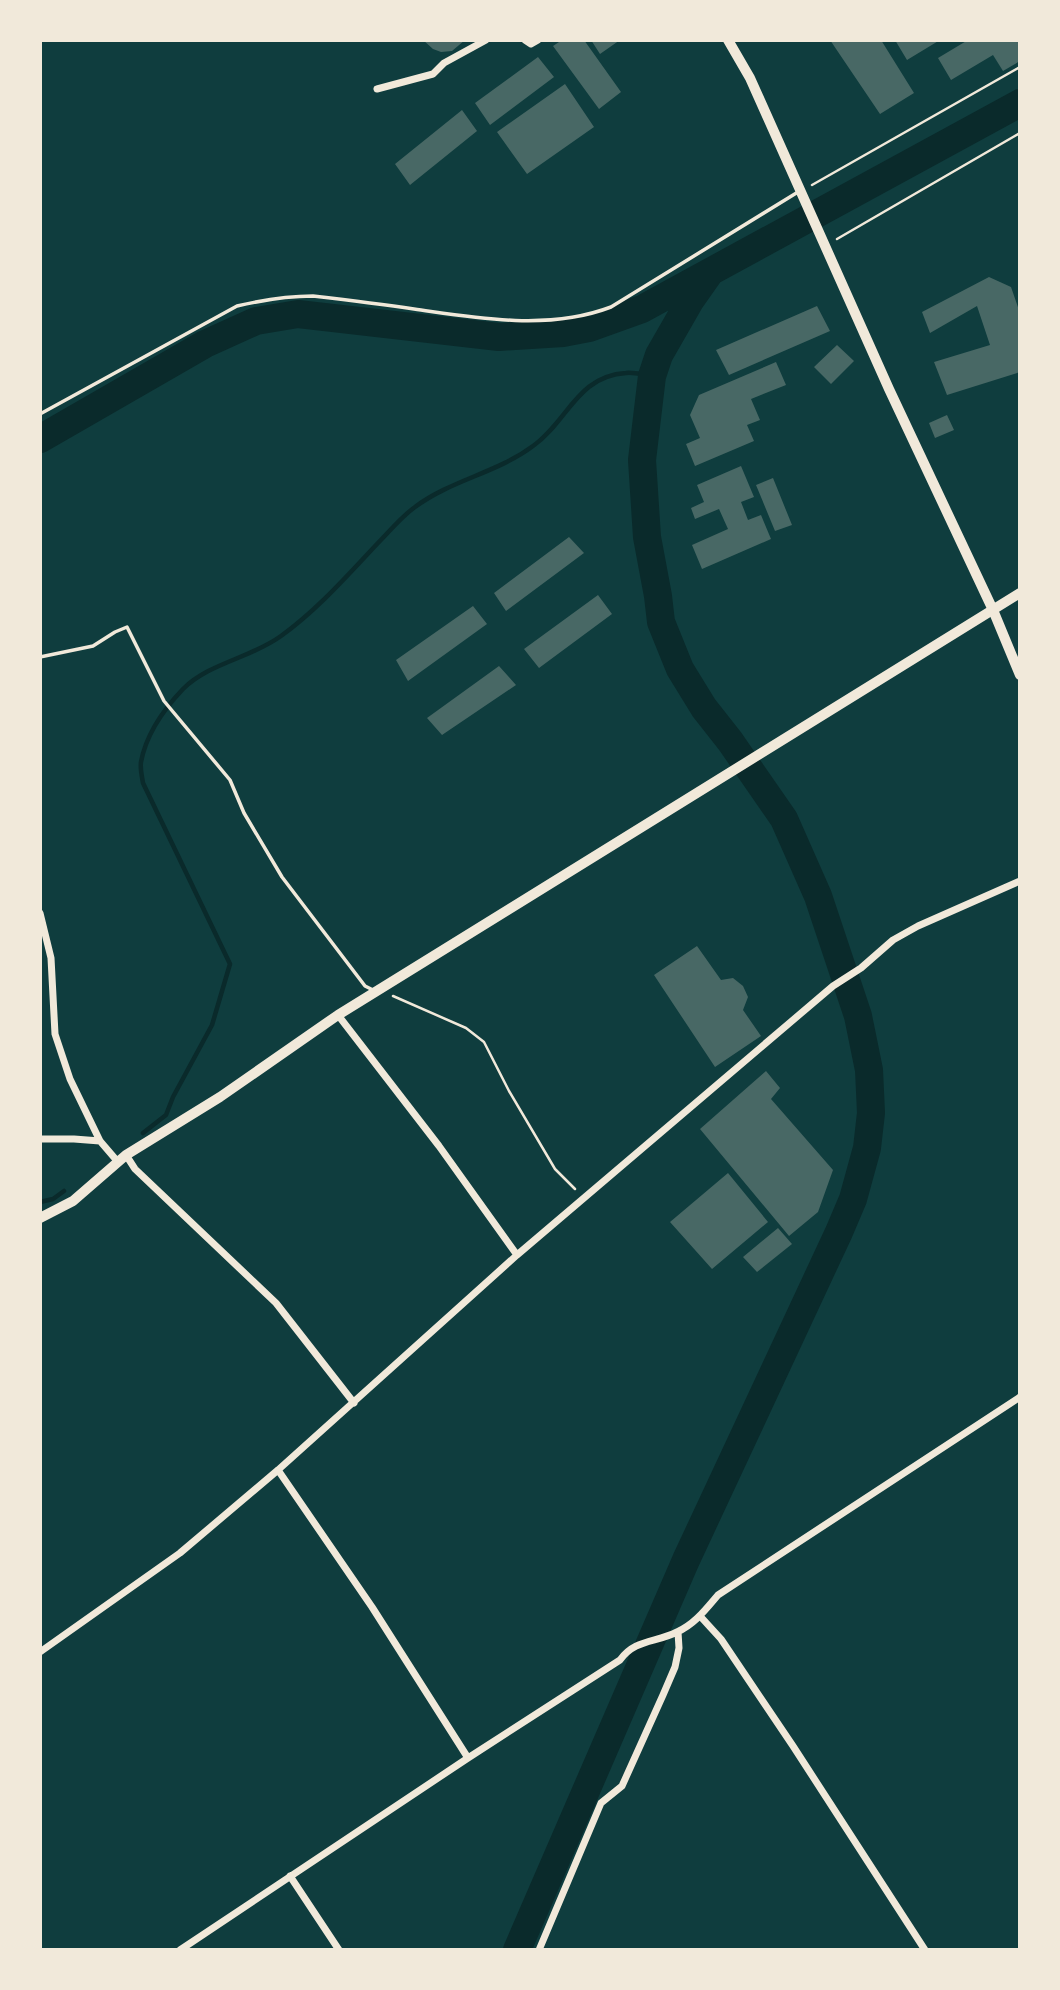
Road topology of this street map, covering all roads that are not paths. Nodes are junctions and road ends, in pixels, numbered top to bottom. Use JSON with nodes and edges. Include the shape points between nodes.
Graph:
{"nodes":[{"id":1,"x":486,"y":40,"type":"edge"},
{"id":2,"x":525,"y":40,"type":"edge"},
{"id":3,"x":538,"y":40,"type":"edge"},
{"id":4,"x":728,"y":40,"type":"edge"},
{"id":5,"x":377,"y":89,"type":"dead end"},
{"id":6,"x":800,"y":191,"type":"junction"},
{"id":7,"x":40,"y":414,"type":"edge"},
{"id":8,"x":1020,"y":593,"type":"edge"},
{"id":9,"x":993,"y":610,"type":"junction"},
{"id":10,"x":40,"y":657,"type":"edge"},
{"id":11,"x":1020,"y":675,"type":"edge"},
{"id":12,"x":1020,"y":881,"type":"edge"},
{"id":13,"x":40,"y":913,"type":"edge"},
{"id":14,"x":382,"y":993,"type":"junction"},
{"id":15,"x":338,"y":1015,"type":"junction"},
{"id":16,"x":40,"y":1139,"type":"edge"},
{"id":17,"x":100,"y":1141,"type":"junction"},
{"id":18,"x":122,"y":1159,"type":"junction"},
{"id":19,"x":40,"y":1218,"type":"edge"},
{"id":20,"x":517,"y":1255,"type":"junction"},
{"id":21,"x":1020,"y":1397,"type":"edge"},
{"id":22,"x":354,"y":1403,"type":"junction"},
{"id":23,"x":278,"y":1470,"type":"junction"},
{"id":24,"x":700,"y":1616,"type":"junction"},
{"id":25,"x":678,"y":1632,"type":"junction"},
{"id":26,"x":40,"y":1653,"type":"edge"},
{"id":27,"x":468,"y":1758,"type":"junction"},
{"id":28,"x":290,"y":1876,"type":"junction"},
{"id":29,"x":180,"y":1950,"type":"edge"},
{"id":30,"x":339,"y":1950,"type":"edge"},
{"id":31,"x":539,"y":1950,"type":"edge"},
{"id":32,"x":925,"y":1950,"type":"edge"}],
"edges":[{"from":1,"to":5,"type":"street","via":[[433,74]]},
{"from":2,"to":3,"type":"street","via":[[531,44]]},
{"from":4,"to":6,"type":"street","via":[[750,78]]},
{"from":6,"to":7,"type":"lane","via":[[593,314],[521,321],[313,296],[262,300],[237,306]]},
{"from":6,"to":9,"type":"street"},
{"from":8,"to":9,"type":"main road"},
{"from":9,"to":11,"type":"street"},
{"from":9,"to":14,"type":"main road"},
{"from":10,"to":14,"type":"lane","via":[[93,646],[127,627],[164,701],[230,780],[282,877],[365,986]]},
{"from":12,"to":20,"type":"street","via":[[893,940]]},
{"from":13,"to":17,"type":"street","via":[[51,958],[55,1034],[70,1079]]},
{"from":14,"to":15,"type":"main road"},
{"from":15,"to":18,"type":"main road"},
{"from":15,"to":20,"type":"street"},
{"from":16,"to":17,"type":"street"},
{"from":17,"to":18,"type":"street"},
{"from":18,"to":19,"type":"main road","via":[[73,1201]]},
{"from":18,"to":22,"type":"street","via":[[275,1303]]},
{"from":20,"to":22,"type":"street"},
{"from":21,"to":24,"type":"street","via":[[718,1595]]},
{"from":22,"to":23,"type":"street"},
{"from":23,"to":26,"type":"street","via":[[180,1553]]},
{"from":23,"to":27,"type":"street"},
{"from":24,"to":25,"type":"street"},
{"from":24,"to":32,"type":"street","via":[[779,1724]]},
{"from":25,"to":27,"type":"street","via":[[628,1648],[620,1660]]},
{"from":25,"to":31,"type":"street","via":[[680,1648],[663,1695],[622,1786],[600,1803]]},
{"from":27,"to":28,"type":"street"},
{"from":28,"to":29,"type":"street"},
{"from":28,"to":30,"type":"street"}]}
